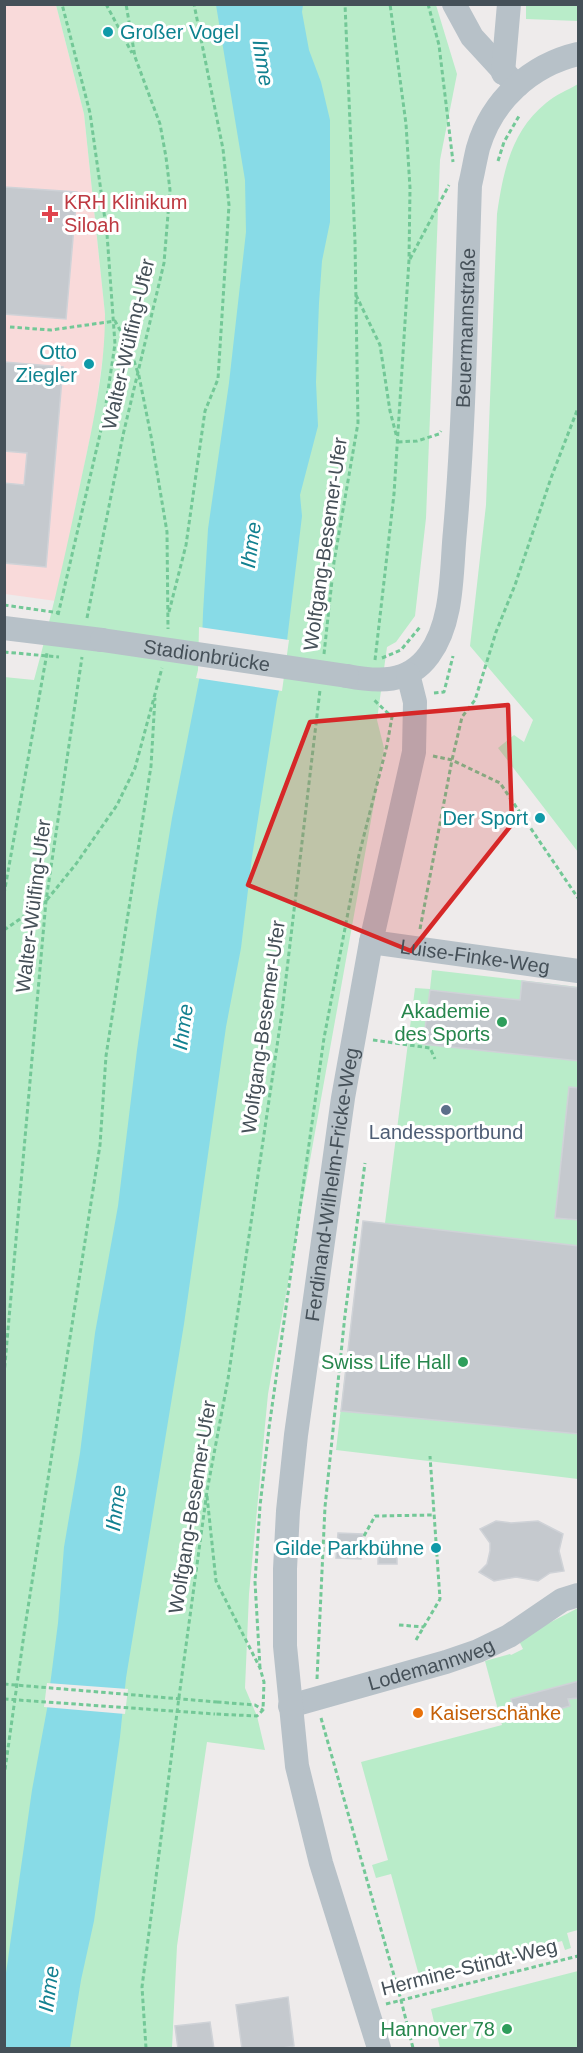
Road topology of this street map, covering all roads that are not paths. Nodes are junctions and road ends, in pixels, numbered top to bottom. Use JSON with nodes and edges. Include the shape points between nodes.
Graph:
{"nodes":[{"id":1,"x":454,"y":4,"type":"edge"},
{"id":2,"x":510,"y":4,"type":"edge"},
{"id":3,"x":579,"y":54,"type":"edge"},
{"id":4,"x":510,"y":79,"type":"junction"},
{"id":5,"x":4,"y":628,"type":"edge"},
{"id":6,"x":408,"y":674,"type":"junction"},
{"id":7,"x":371,"y":942,"type":"junction"},
{"id":8,"x":579,"y":970,"type":"edge"},
{"id":9,"x":570,"y":1598,"type":"edge"},
{"id":10,"x":291,"y":1706,"type":"junction"},
{"id":11,"x":379,"y":2049,"type":"edge"}],
"edges":[{"from":1,"to":4,"type":"street","via":[[472,37]]},
{"from":2,"to":4,"type":"street"},
{"from":3,"to":4,"type":"street","name":"Beuermannstraße"},
{"from":4,"to":6,"type":"street","name":"Beuermannstraße","via":[[504,99],[478,147],[470,185],[461,463],[449,594],[444,623],[430,655]]},
{"from":5,"to":6,"type":"street","name":"Stadionbrücke","bridge":true,"via":[[55,623],[374,681]]},
{"from":6,"to":7,"type":"street","name":"Ferdinand-Wilhelm-Fricke-Weg","via":[[415,702],[414,752]]},
{"from":7,"to":8,"type":"street","name":"Luise-Finke-Weg"},
{"from":7,"to":10,"type":"street","name":"Ferdinand-Wilhelm-Fricke-Weg","via":[[333,1158],[288,1511],[285,1646]]},
{"from":9,"to":10,"type":"street","name":"Lodemannweg","via":[[478,1651]]},
{"from":10,"to":11,"type":"street","name":"Ferdinand-Wilhelm-Fricke-Weg","via":[[297,1766],[321,1863]]}]}
